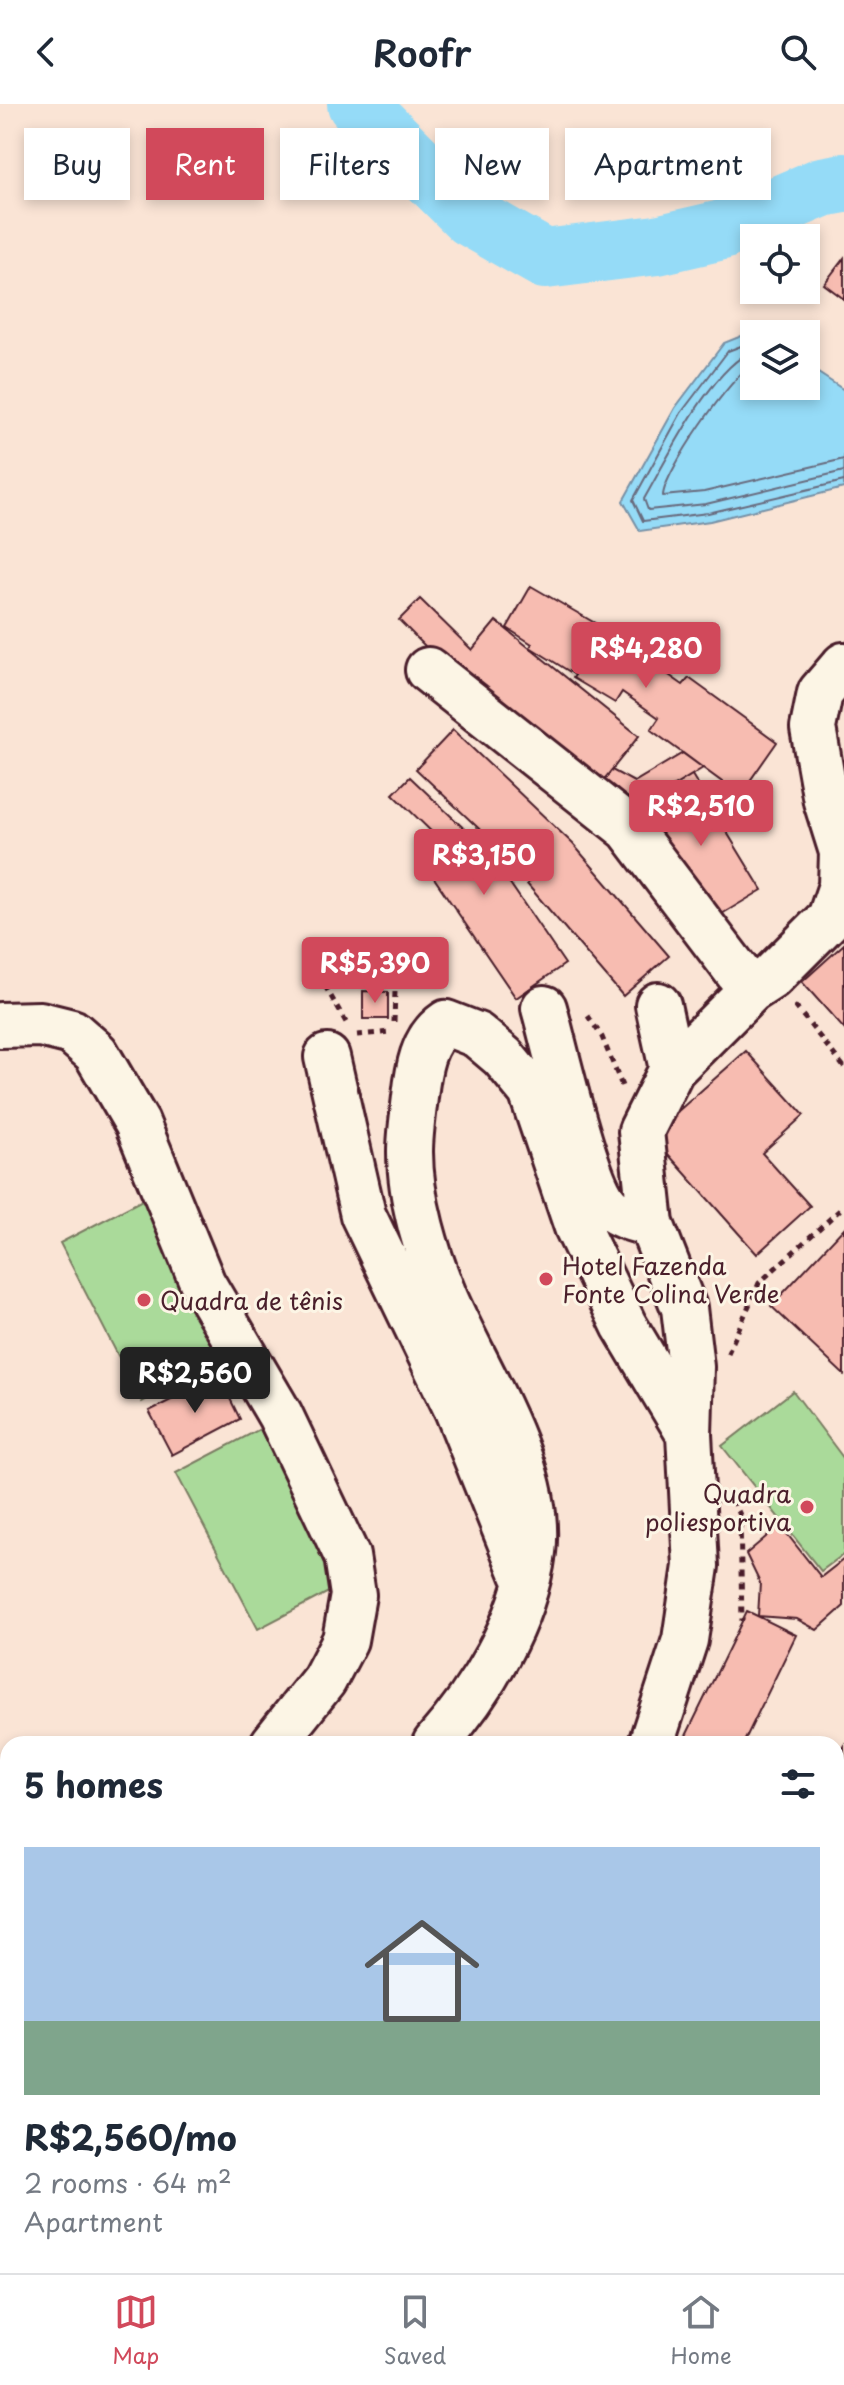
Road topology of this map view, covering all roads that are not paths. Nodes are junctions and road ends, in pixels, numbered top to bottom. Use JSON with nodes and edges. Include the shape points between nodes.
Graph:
{"nodes":[{"id":1,"x":844,"y":665,"type":"edge"},
{"id":2,"x":428,"y":670,"type":"dead end"},
{"id":3,"x":751,"y":990,"type":"junction"},
{"id":4,"x":658,"y":1005,"type":"dead end"},
{"id":5,"x":544,"y":1008,"type":"dead end"},
{"id":6,"x":0,"y":1025,"type":"edge"},
{"id":7,"x":339,"y":1046,"type":"road end"},
{"id":8,"x":672,"y":1069,"type":"junction"},
{"id":9,"x":651,"y":1224,"type":"junction"},
{"id":10,"x":689,"y":1434,"type":"junction"},
{"id":11,"x":525,"y":1580,"type":"junction"},
{"id":12,"x":279,"y":1736,"type":"edge"},
{"id":13,"x":442,"y":1736,"type":"edge"},
{"id":14,"x":654,"y":1736,"type":"edge"}],
"edges":[{"from":1,"to":3,"type":"lane","via":[[820,693],[813,728],[842,852],[841,886],[830,918]]},
{"from":2,"to":3,"type":"lane","via":[[629,829]]},
{"from":3,"to":8,"type":"lane"},
{"from":4,"to":8,"type":"lane"},
{"from":5,"to":9,"type":"lane","via":[[585,1155],[604,1201],[622,1216]]},
{"from":6,"to":12,"type":"lane","via":[[40,1024],[72,1032],[96,1053],[137,1123],[203,1284],[280,1415],[347,1556],[353,1595],[345,1640],[324,1680]]},
{"from":7,"to":11,"type":"lane","via":[[363,1215],[457,1410]]},
{"from":8,"to":9,"type":"lane","via":[[641,1131]]},
{"from":9,"to":10,"type":"lane","via":[[684,1308],[691,1367]]},
{"from":10,"to":11,"type":"lane","via":[[624,1325],[577,1227],[531,1091],[477,1035],[446,1023],[432,1032],[417,1071],[410,1153],[422,1230],[445,1297],[529,1483],[533,1551]]},
{"from":10,"to":14,"type":"lane","via":[[696,1566],[685,1640]]},
{"from":11,"to":13,"type":"lane","via":[[510,1632]]}]}
